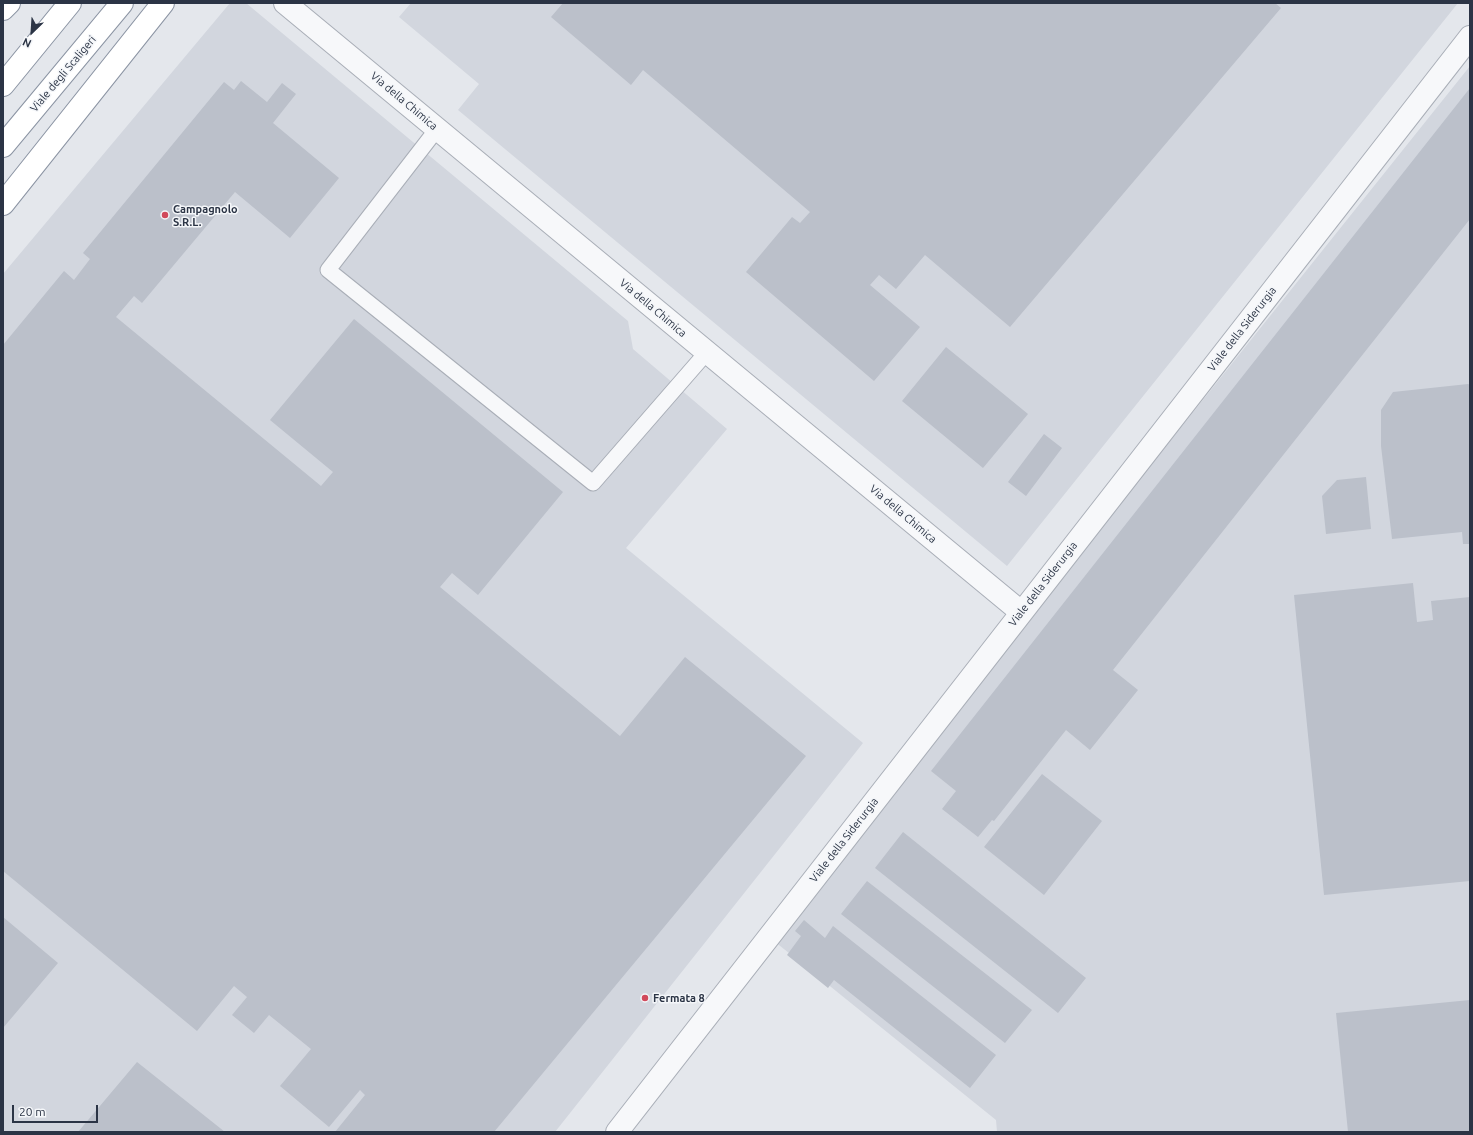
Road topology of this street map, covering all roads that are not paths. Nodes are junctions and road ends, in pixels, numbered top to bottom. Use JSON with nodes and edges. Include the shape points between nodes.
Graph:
{"nodes":[{"id":1,"x":9,"y":3,"type":"edge"},
{"id":2,"x":70,"y":3,"type":"edge"},
{"id":3,"x":122,"y":3,"type":"edge"},
{"id":4,"x":163,"y":3,"type":"edge"},
{"id":5,"x":285,"y":3,"type":"edge"},
{"id":6,"x":3,"y":9,"type":"edge"},
{"id":7,"x":1470,"y":37,"type":"edge"},
{"id":8,"x":3,"y":85,"type":"edge"},
{"id":9,"x":438,"y":129,"type":"junction"},
{"id":10,"x":3,"y":146,"type":"edge"},
{"id":11,"x":3,"y":204,"type":"edge"},
{"id":12,"x":707,"y":352,"type":"junction"},
{"id":13,"x":1021,"y":612,"type":"junction"},
{"id":14,"x":617,"y":1132,"type":"edge"}],
"edges":[{"from":1,"to":6,"type":"highway"},
{"from":2,"to":8,"type":"highway"},
{"from":3,"to":10,"type":"highway","name":"Viale degli Scaligeri"},
{"from":4,"to":11,"type":"highway"},
{"from":5,"to":9,"type":"street","name":"Via della Chimica"},
{"from":7,"to":13,"type":"street","name":"Viale della Siderurgia"},
{"from":9,"to":12,"type":"street","name":"Via della Chimica"},
{"from":9,"to":12,"type":"lane","via":[[328,270],[593,483]]},
{"from":12,"to":13,"type":"street","name":"Via della Chimica"},
{"from":13,"to":14,"type":"street","name":"Viale della Siderurgia"}]}
